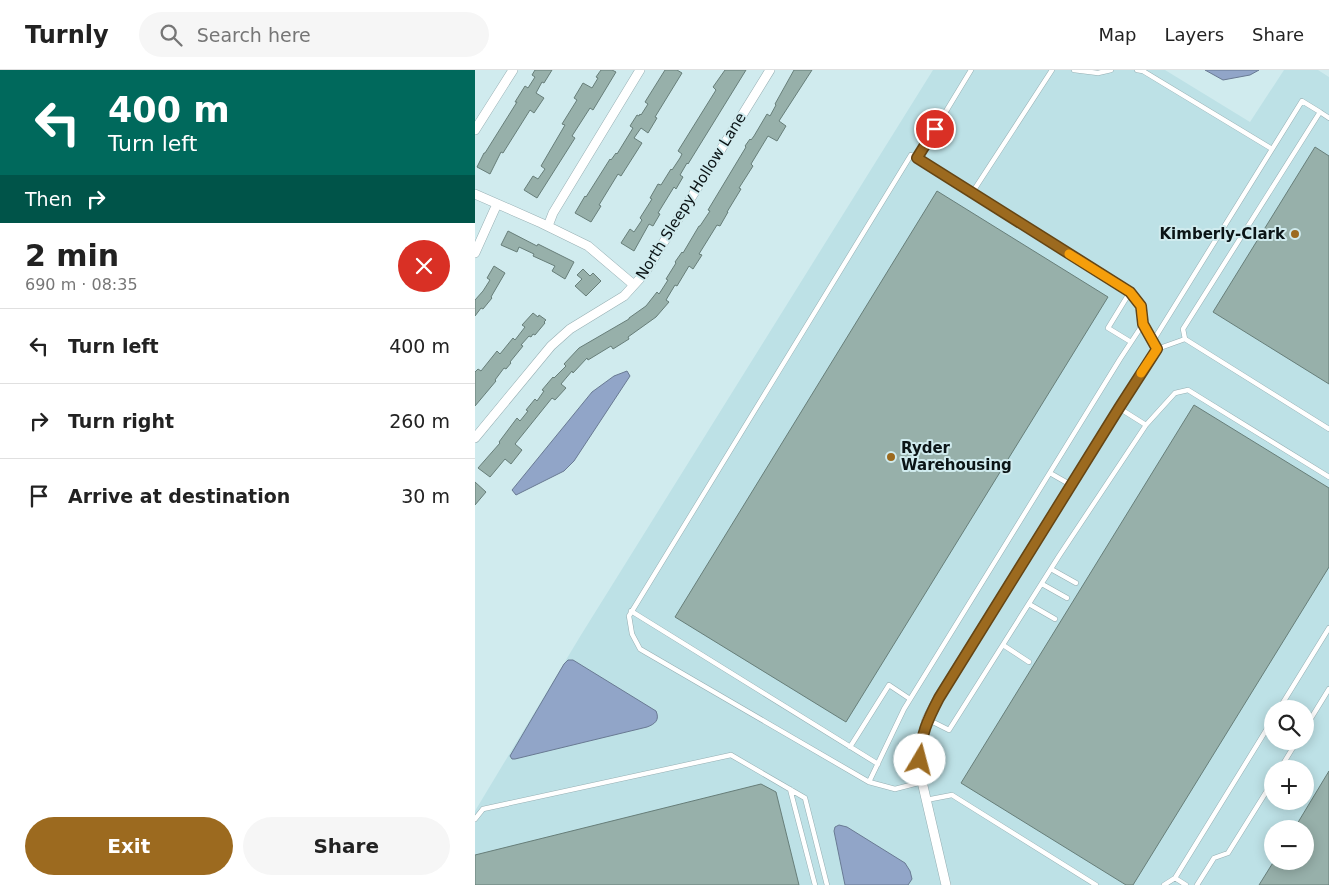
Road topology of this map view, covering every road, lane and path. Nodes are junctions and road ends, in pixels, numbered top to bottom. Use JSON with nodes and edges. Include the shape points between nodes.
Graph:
{"nodes":[{"id":1,"x":513,"y":70,"type":"edge"},
{"id":2,"x":640,"y":70,"type":"edge"},
{"id":3,"x":770,"y":70,"type":"edge"},
{"id":4,"x":971,"y":70,"type":"edge"},
{"id":5,"x":1052,"y":70,"type":"edge"},
{"id":6,"x":1074,"y":70,"type":"edge"},
{"id":7,"x":1111,"y":70,"type":"edge"},
{"id":8,"x":1137,"y":70,"type":"edge"},
{"id":9,"x":1320,"y":112,"type":"junction"},
{"id":10,"x":1329,"y":118,"type":"edge"},
{"id":11,"x":475,"y":130,"type":"edge"},
{"id":12,"x":1272,"y":149,"type":"junction"},
{"id":13,"x":917,"y":158,"type":"junction"},
{"id":14,"x":972,"y":193,"type":"junction"},
{"id":15,"x":475,"y":194,"type":"edge"},
{"id":16,"x":497,"y":204,"type":"junction"},
{"id":17,"x":547,"y":226,"type":"junction"},
{"id":18,"x":475,"y":253,"type":"edge"},
{"id":19,"x":634,"y":285,"type":"junction"},
{"id":20,"x":1130,"y":292,"type":"junction"},
{"id":21,"x":1143,"y":324,"type":"junction"},
{"id":22,"x":1185,"y":340,"type":"junction"},
{"id":23,"x":1131,"y":342,"type":"junction"},
{"id":24,"x":1155,"y":345,"type":"junction"},
{"id":25,"x":1119,"y":408,"type":"junction"},
{"id":26,"x":1146,"y":424,"type":"junction"},
{"id":27,"x":1329,"y":429,"type":"edge"},
{"id":28,"x":475,"y":438,"type":"edge"},
{"id":29,"x":1049,"y":473,"type":"junction"},
{"id":30,"x":1329,"y":477,"type":"edge"},
{"id":31,"x":1071,"y":485,"type":"junction"},
{"id":32,"x":1051,"y":569,"type":"junction"},
{"id":33,"x":1076,"y":583,"type":"dead end"},
{"id":34,"x":1042,"y":584,"type":"junction"},
{"id":35,"x":1067,"y":598,"type":"dead end"},
{"id":36,"x":1029,"y":604,"type":"junction"},
{"id":37,"x":631,"y":611,"type":"junction"},
{"id":38,"x":1055,"y":620,"type":"dead end"},
{"id":39,"x":1329,"y":628,"type":"edge"},
{"id":40,"x":1003,"y":645,"type":"junction"},
{"id":41,"x":1029,"y":662,"type":"dead end"},
{"id":42,"x":1329,"y":689,"type":"edge"},
{"id":43,"x":910,"y":699,"type":"junction"},
{"id":44,"x":1285,"y":700,"type":"edge"},
{"id":45,"x":1314,"y":713,"type":"edge"},
{"id":46,"x":927,"y":719,"type":"junction"},
{"id":47,"x":1264,"y":734,"type":"edge"},
{"id":48,"x":850,"y":747,"type":"junction"},
{"id":49,"x":878,"y":764,"type":"junction"},
{"id":50,"x":869,"y":782,"type":"junction"},
{"id":51,"x":922,"y":782,"type":"junction"},
{"id":52,"x":790,"y":789,"type":"junction"},
{"id":53,"x":1264,"y":796,"type":"edge"},
{"id":54,"x":926,"y":800,"type":"junction"},
{"id":55,"x":475,"y":819,"type":"edge"},
{"id":56,"x":1175,"y":878,"type":"junction"},
{"id":57,"x":815,"y":885,"type":"edge"},
{"id":58,"x":827,"y":885,"type":"edge"},
{"id":59,"x":946,"y":885,"type":"edge"},
{"id":60,"x":1096,"y":885,"type":"edge"},
{"id":61,"x":1164,"y":885,"type":"edge"},
{"id":62,"x":1186,"y":885,"type":"edge"},
{"id":63,"x":1197,"y":885,"type":"edge"}],
"edges":[{"from":1,"to":11,"type":"street"},
{"from":2,"to":17,"type":"street"},
{"from":3,"to":19,"type":"street","name":"North Sleepy Hollow Lane","via":[[644,274]]},
{"from":4,"to":13,"type":"lane"},
{"from":5,"to":14,"type":"lane"},
{"from":6,"to":7,"type":"lane","via":[[1098,73]]},
{"from":8,"to":12,"type":"lane"},
{"from":9,"to":10,"type":"lane"},
{"from":9,"to":12,"type":"lane","via":[[1302,101]]},
{"from":9,"to":22,"type":"lane","via":[[1183,329]]},
{"from":12,"to":24,"type":"lane"},
{"from":13,"to":14,"type":"lane"},
{"from":13,"to":37,"type":"lane","via":[[911,155]]},
{"from":14,"to":20,"type":"lane"},
{"from":15,"to":16,"type":"street"},
{"from":16,"to":17,"type":"street"},
{"from":16,"to":18,"type":"street"},
{"from":17,"to":19,"type":"street","via":[[588,246]]},
{"from":19,"to":28,"type":"street","name":"North Sleepy Hollow Lane","via":[[624,296],[555,342]]},
{"from":20,"to":21,"type":"lane","via":[[1141,306]]},
{"from":20,"to":23,"type":"lane","via":[[1109,328]]},
{"from":21,"to":23,"type":"lane"},
{"from":21,"to":24,"type":"lane"},
{"from":22,"to":24,"type":"lane"},
{"from":22,"to":27,"type":"lane"},
{"from":23,"to":29,"type":"lane"},
{"from":24,"to":25,"type":"street"},
{"from":25,"to":26,"type":"lane"},
{"from":25,"to":31,"type":"street"},
{"from":26,"to":30,"type":"lane","via":[[1175,393],[1188,390]]},
{"from":26,"to":32,"type":"lane"},
{"from":29,"to":31,"type":"lane"},
{"from":29,"to":43,"type":"lane"},
{"from":31,"to":46,"type":"street"},
{"from":32,"to":33,"type":"lane"},
{"from":32,"to":34,"type":"lane"},
{"from":34,"to":35,"type":"lane"},
{"from":34,"to":36,"type":"lane"},
{"from":36,"to":38,"type":"lane"},
{"from":36,"to":40,"type":"lane"},
{"from":37,"to":48,"type":"lane"},
{"from":37,"to":50,"type":"lane","via":[[632,634],[640,649]]},
{"from":39,"to":44,"type":"lane"},
{"from":40,"to":41,"type":"lane"},
{"from":40,"to":46,"type":"lane","via":[[949,730]]},
{"from":42,"to":45,"type":"lane"},
{"from":43,"to":48,"type":"lane","via":[[889,685]]},
{"from":43,"to":49,"type":"lane"},
{"from":46,"to":51,"type":"street","via":[[920,746]]},
{"from":47,"to":56,"type":"lane"},
{"from":48,"to":49,"type":"lane"},
{"from":49,"to":50,"type":"lane"},
{"from":50,"to":51,"type":"lane","via":[[895,788]]},
{"from":51,"to":54,"type":"street"},
{"from":52,"to":55,"type":"lane","via":[[731,754],[483,809]]},
{"from":52,"to":57,"type":"lane"},
{"from":52,"to":58,"type":"lane","via":[[805,798]]},
{"from":53,"to":63,"type":"lane","via":[[1229,853],[1213,858]]},
{"from":54,"to":59,"type":"street"},
{"from":54,"to":60,"type":"lane","via":[[952,795]]},
{"from":56,"to":61,"type":"lane"},
{"from":56,"to":62,"type":"lane"}]}
